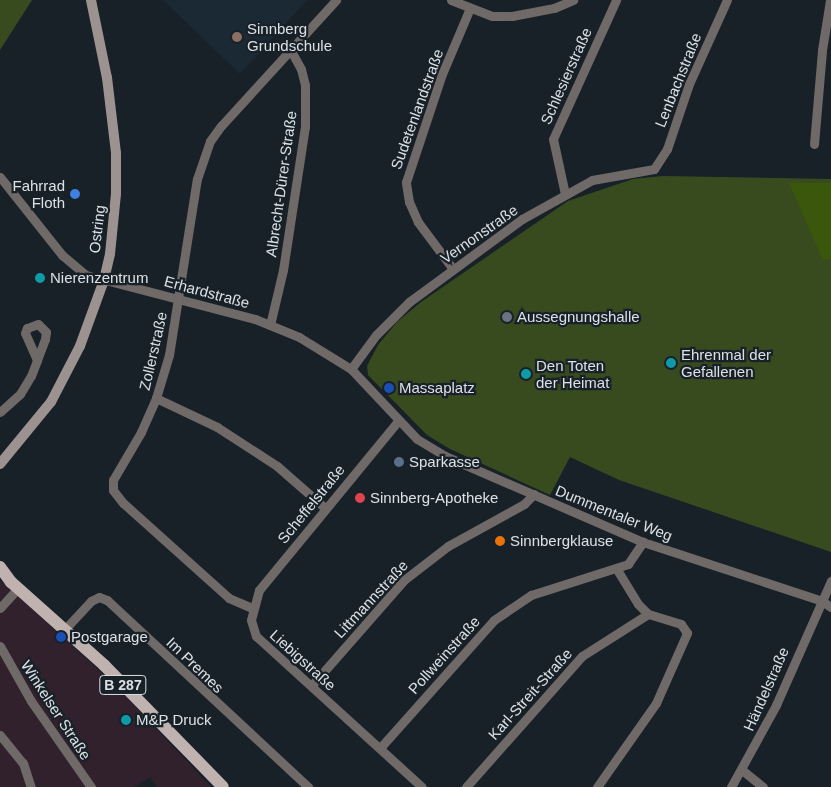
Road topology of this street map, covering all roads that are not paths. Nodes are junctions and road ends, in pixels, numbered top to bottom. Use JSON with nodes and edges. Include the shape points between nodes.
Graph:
{"nodes":[{"id":1,"x":91,"y":0,"type":"edge"},
{"id":2,"x":336,"y":0,"type":"edge"},
{"id":3,"x":451,"y":0,"type":"edge"},
{"id":4,"x":573,"y":0,"type":"edge"},
{"id":5,"x":616,"y":0,"type":"edge"},
{"id":6,"x":727,"y":0,"type":"edge"},
{"id":7,"x":830,"y":0,"type":"edge"},
{"id":8,"x":470,"y":8,"type":"junction"},
{"id":9,"x":290,"y":49,"type":"junction"},
{"id":10,"x":814,"y":144,"type":"dead end"},
{"id":11,"x":654,"y":169,"type":"joint"},
{"id":12,"x":0,"y":177,"type":"edge"},
{"id":13,"x":565,"y":194,"type":"junction"},
{"id":14,"x":454,"y":268,"type":"junction"},
{"id":15,"x":104,"y":280,"type":"junction"},
{"id":16,"x":178,"y":297,"type":"junction"},
{"id":17,"x":270,"y":325,"type":"junction"},
{"id":18,"x":37,"y":360,"type":"dead end"},
{"id":19,"x":351,"y":369,"type":"junction"},
{"id":20,"x":156,"y":398,"type":"junction"},
{"id":21,"x":0,"y":412,"type":"edge"},
{"id":22,"x":398,"y":421,"type":"junction"},
{"id":23,"x":0,"y":464,"type":"edge"},
{"id":24,"x":534,"y":494,"type":"junction"},
{"id":25,"x":325,"y":508,"type":"junction"},
{"id":26,"x":643,"y":542,"type":"junction"},
{"id":27,"x":0,"y":567,"type":"edge"},
{"id":28,"x":616,"y":568,"type":"junction"},
{"id":29,"x":831,"y":581,"type":"edge"},
{"id":30,"x":10,"y":582,"type":"edge"},
{"id":31,"x":822,"y":601,"type":"junction"},
{"id":32,"x":831,"y":607,"type":"edge"},
{"id":33,"x":0,"y":608,"type":"edge"},
{"id":34,"x":252,"y":608,"type":"junction"},
{"id":35,"x":648,"y":614,"type":"junction"},
{"id":36,"x":64,"y":630,"type":"junction"},
{"id":37,"x":0,"y":646,"type":"edge"},
{"id":38,"x":312,"y":685,"type":"junction"},
{"id":39,"x":0,"y":735,"type":"edge"},
{"id":40,"x":380,"y":748,"type":"junction"},
{"id":41,"x":742,"y":770,"type":"junction"},
{"id":42,"x":31,"y":787,"type":"edge"},
{"id":43,"x":91,"y":787,"type":"edge"},
{"id":44,"x":223,"y":787,"type":"edge"},
{"id":45,"x":308,"y":787,"type":"edge"},
{"id":46,"x":422,"y":787,"type":"edge"},
{"id":47,"x":466,"y":787,"type":"edge"},
{"id":48,"x":597,"y":787,"type":"edge"},
{"id":49,"x":731,"y":787,"type":"edge"},
{"id":50,"x":763,"y":787,"type":"edge"}],
"edges":[{"from":1,"to":15,"type":"main road","name":"Ostring","via":[[107,78],[116,153],[115,213]]},
{"from":2,"to":9,"type":"street","name":"Zollerstraße"},
{"from":3,"to":8,"type":"street"},
{"from":4,"to":8,"type":"street","via":[[528,15],[492,16]]},
{"from":5,"to":13,"type":"street","name":"Schlesierstraße","via":[[554,139]]},
{"from":6,"to":11,"type":"street","name":"Lenbachstraße","via":[[689,84],[667,149]]},
{"from":7,"to":10,"type":"street"},
{"from":8,"to":14,"type":"street","name":"Sudetenlandstraße","via":[[440,82],[406,182],[409,202],[418,222]]},
{"from":9,"to":16,"type":"street","name":"Zollerstraße","via":[[221,126],[208,148],[197,179]]},
{"from":9,"to":17,"type":"street","name":"Albrecht-Dürer-Straße","via":[[305,85],[305,127],[283,270]]},
{"from":11,"to":13,"type":"street","name":"Vernonstraße","via":[[592,180]]},
{"from":12,"to":15,"type":"street","name":"Erhardstraße","via":[[62,255],[86,274]]},
{"from":13,"to":14,"type":"street","name":"Vernonstraße","via":[[522,219]]},
{"from":14,"to":19,"type":"street","name":"Vernonstraße","via":[[402,309],[376,335]]},
{"from":15,"to":16,"type":"street","name":"Erhardstraße"},
{"from":15,"to":23,"type":"main road","name":"Ostring","via":[[80,346],[51,402]]},
{"from":16,"to":17,"type":"street","name":"Erhardstraße"},
{"from":16,"to":20,"type":"street","name":"Zollerstraße","via":[[169,355]]},
{"from":17,"to":19,"type":"street","name":"Erhardstraße","via":[[325,351]]},
{"from":18,"to":21,"type":"street","via":[[27,385]]},
{"from":19,"to":22,"type":"street","via":[[380,396]]},
{"from":20,"to":25,"type":"street","via":[[217,427],[277,466]]},
{"from":20,"to":34,"type":"street","name":"Zollerstraße","via":[[134,447],[113,480],[113,490],[122,503],[229,598]]},
{"from":22,"to":24,"type":"street","name":"Dummentaler Weg","via":[[417,439],[445,456]]},
{"from":22,"to":25,"type":"street","name":"Scheffelstraße"},
{"from":24,"to":26,"type":"street","name":"Dummentaler Weg"},
{"from":24,"to":38,"type":"street","name":"Littmannstraße","via":[[524,504],[448,546],[404,580]]},
{"from":25,"to":34,"type":"street","name":"Scheffelstraße","via":[[259,590]]},
{"from":26,"to":28,"type":"street","name":"Pollweinstraße","via":[[628,564]]},
{"from":26,"to":31,"type":"street","name":"Dummentaler Weg"},
{"from":27,"to":30,"type":"main road","number":"B 287"},
{"from":28,"to":35,"type":"street"},
{"from":28,"to":40,"type":"street","name":"Pollweinstraße","via":[[532,595],[494,620]]},
{"from":29,"to":31,"type":"street","name":"Händelstraße"},
{"from":30,"to":33,"type":"street"},
{"from":30,"to":36,"type":"main road","number":"B 287"},
{"from":31,"to":32,"type":"street","name":"Dummentaler Weg"},
{"from":31,"to":41,"type":"street","name":"Händelstraße","via":[[776,705]]},
{"from":34,"to":38,"type":"street","name":"Liebigstraße","via":[[256,636]]},
{"from":35,"to":47,"type":"street","name":"Karl-Streit-Straße","via":[[582,656]]},
{"from":35,"to":48,"type":"street","via":[[680,624],[688,633],[687,640],[656,703]]},
{"from":36,"to":44,"type":"main road","number":"B 287","via":[[104,665]]},
{"from":36,"to":45,"type":"street","name":"Im Premes","via":[[91,601],[99,597],[107,600]]},
{"from":37,"to":43,"type":"street","name":"Winkelser Straße","via":[[36,708]]},
{"from":38,"to":40,"type":"street","name":"Liebigstraße"},
{"from":39,"to":42,"type":"street","via":[[23,763]]},
{"from":40,"to":46,"type":"street","name":"Liebigstraße"},
{"from":41,"to":49,"type":"street","name":"Händelstraße"},
{"from":41,"to":50,"type":"street"}]}
